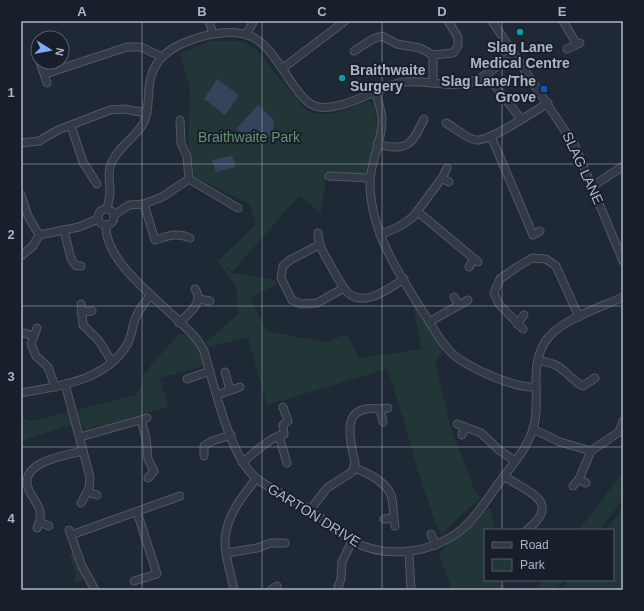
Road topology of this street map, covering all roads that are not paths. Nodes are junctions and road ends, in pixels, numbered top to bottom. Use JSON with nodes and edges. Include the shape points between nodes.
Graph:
{"nodes":[{"id":1,"x":209,"y":21,"type":"edge"},
{"id":2,"x":254,"y":21,"type":"edge"},
{"id":3,"x":345,"y":21,"type":"edge"},
{"id":4,"x":448,"y":21,"type":"edge"},
{"id":5,"x":492,"y":21,"type":"edge"},
{"id":6,"x":563,"y":21,"type":"edge"},
{"id":7,"x":213,"y":34,"type":"junction"},
{"id":8,"x":246,"y":34,"type":"junction"},
{"id":9,"x":567,"y":49,"type":"dead end"},
{"id":10,"x":354,"y":51,"type":"dead end"},
{"id":11,"x":513,"y":54,"type":"junction"},
{"id":12,"x":433,"y":55,"type":"junction"},
{"id":13,"x":162,"y":57,"type":"junction"},
{"id":14,"x":283,"y":68,"type":"junction"},
{"id":15,"x":43,"y":70,"type":"edge"},
{"id":16,"x":44,"y":74,"type":"junction"},
{"id":17,"x":434,"y":82,"type":"junction"},
{"id":18,"x":47,"y":83,"type":"dead end"},
{"id":19,"x":493,"y":83,"type":"dead end"},
{"id":20,"x":375,"y":92,"type":"junction"},
{"id":21,"x":500,"y":92,"type":"junction"},
{"id":22,"x":494,"y":97,"type":"dead end"},
{"id":23,"x":548,"y":103,"type":"junction"},
{"id":24,"x":147,"y":113,"type":"junction"},
{"id":25,"x":521,"y":119,"type":"junction"},
{"id":26,"x":180,"y":120,"type":"dead end"},
{"id":27,"x":458,"y":121,"type":"dead end"},
{"id":28,"x":421,"y":122,"type":"dead end"},
{"id":29,"x":446,"y":123,"type":"dead end"},
{"id":30,"x":71,"y":126,"type":"junction"},
{"id":31,"x":454,"y":128,"type":"junction"},
{"id":32,"x":491,"y":136,"type":"junction"},
{"id":33,"x":21,"y":143,"type":"edge"},
{"id":34,"x":378,"y":144,"type":"junction"},
{"id":35,"x":623,"y":166,"type":"edge"},
{"id":36,"x":447,"y":168,"type":"dead end"},
{"id":37,"x":330,"y":176,"type":"dead end"},
{"id":38,"x":370,"y":178,"type":"junction"},
{"id":39,"x":442,"y":178,"type":"junction"},
{"id":40,"x":189,"y":179,"type":"junction"},
{"id":41,"x":449,"y":182,"type":"dead end"},
{"id":42,"x":97,"y":184,"type":"dead end"},
{"id":43,"x":593,"y":186,"type":"junction"},
{"id":44,"x":21,"y":195,"type":"edge"},
{"id":45,"x":144,"y":204,"type":"junction"},
{"id":46,"x":238,"y":208,"type":"dead end"},
{"id":47,"x":107,"y":209,"type":"junction"},
{"id":48,"x":418,"y":212,"type":"junction"},
{"id":49,"x":114,"y":215,"type":"junction"},
{"id":50,"x":98,"y":219,"type":"junction"},
{"id":51,"x":106,"y":225,"type":"junction"},
{"id":52,"x":64,"y":230,"type":"junction"},
{"id":53,"x":540,"y":231,"type":"dead end"},
{"id":54,"x":318,"y":233,"type":"dead end"},
{"id":55,"x":39,"y":235,"type":"junction"},
{"id":56,"x":380,"y":235,"type":"junction"},
{"id":57,"x":190,"y":238,"type":"dead end"},
{"id":58,"x":319,"y":245,"type":"junction"},
{"id":59,"x":620,"y":247,"type":"edge"},
{"id":60,"x":21,"y":256,"type":"edge"},
{"id":61,"x":623,"y":261,"type":"edge"},
{"id":62,"x":469,"y":267,"type":"dead end"},
{"id":63,"x":77,"y":268,"type":"dead end"},
{"id":64,"x":404,"y":279,"type":"junction"},
{"id":65,"x":344,"y":288,"type":"junction"},
{"id":66,"x":195,"y":289,"type":"dead end"},
{"id":67,"x":151,"y":295,"type":"junction"},
{"id":68,"x":454,"y":297,"type":"dead end"},
{"id":69,"x":623,"y":297,"type":"edge"},
{"id":70,"x":198,"y":299,"type":"junction"},
{"id":71,"x":468,"y":300,"type":"dead end"},
{"id":72,"x":210,"y":301,"type":"dead end"},
{"id":73,"x":459,"y":305,"type":"junction"},
{"id":74,"x":92,"y":311,"type":"dead end"},
{"id":75,"x":524,"y":315,"type":"dead end"},
{"id":76,"x":579,"y":317,"type":"junction"},
{"id":77,"x":429,"y":322,"type":"junction"},
{"id":78,"x":179,"y":323,"type":"junction"},
{"id":79,"x":517,"y":324,"type":"junction"},
{"id":80,"x":37,"y":328,"type":"dead end"},
{"id":81,"x":523,"y":329,"type":"dead end"},
{"id":82,"x":24,"y":333,"type":"dead end"},
{"id":83,"x":33,"y":336,"type":"junction"},
{"id":84,"x":538,"y":360,"type":"junction"},
{"id":85,"x":112,"y":362,"type":"junction"},
{"id":86,"x":210,"y":371,"type":"junction"},
{"id":87,"x":225,"y":372,"type":"dead end"},
{"id":88,"x":595,"y":378,"type":"dead end"},
{"id":89,"x":65,"y":384,"type":"junction"},
{"id":90,"x":196,"y":385,"type":"dead end"},
{"id":91,"x":55,"y":387,"type":"junction"},
{"id":92,"x":240,"y":387,"type":"dead end"},
{"id":93,"x":536,"y":387,"type":"junction"},
{"id":94,"x":230,"y":390,"type":"junction"},
{"id":95,"x":21,"y":393,"type":"edge"},
{"id":96,"x":217,"y":395,"type":"junction"},
{"id":97,"x":283,"y":407,"type":"dead end"},
{"id":98,"x":388,"y":408,"type":"dead end"},
{"id":99,"x":380,"y":409,"type":"junction"},
{"id":100,"x":623,"y":421,"type":"edge"},
{"id":101,"x":384,"y":422,"type":"dead end"},
{"id":102,"x":457,"y":424,"type":"dead end"},
{"id":103,"x":465,"y":427,"type":"junction"},
{"id":104,"x":533,"y":429,"type":"junction"},
{"id":105,"x":231,"y":435,"type":"junction"},
{"id":106,"x":279,"y":436,"type":"junction"},
{"id":107,"x":462,"y":436,"type":"dead end"},
{"id":108,"x":80,"y":437,"type":"junction"},
{"id":109,"x":197,"y":444,"type":"dead end"},
{"id":110,"x":204,"y":446,"type":"junction"},
{"id":111,"x":83,"y":451,"type":"junction"},
{"id":112,"x":592,"y":451,"type":"junction"},
{"id":113,"x":204,"y":456,"type":"dead end"},
{"id":114,"x":515,"y":461,"type":"junction"},
{"id":115,"x":242,"y":462,"type":"junction"},
{"id":116,"x":287,"y":462,"type":"dead end"},
{"id":117,"x":354,"y":468,"type":"junction"},
{"id":118,"x":504,"y":476,"type":"junction"},
{"id":119,"x":148,"y":478,"type":"dead end"},
{"id":120,"x":256,"y":479,"type":"junction"},
{"id":121,"x":579,"y":479,"type":"junction"},
{"id":122,"x":586,"y":483,"type":"dead end"},
{"id":123,"x":573,"y":486,"type":"dead end"},
{"id":124,"x":88,"y":492,"type":"junction"},
{"id":125,"x":97,"y":495,"type":"dead end"},
{"id":126,"x":180,"y":496,"type":"dead end"},
{"id":127,"x":81,"y":503,"type":"dead end"},
{"id":128,"x":310,"y":510,"type":"junction"},
{"id":129,"x":137,"y":512,"type":"junction"},
{"id":130,"x":393,"y":518,"type":"junction"},
{"id":131,"x":384,"y":520,"type":"dead end"},
{"id":132,"x":49,"y":526,"type":"dead end"},
{"id":133,"x":395,"y":526,"type":"dead end"},
{"id":134,"x":528,"y":529,"type":"edge"},
{"id":135,"x":431,"y":534,"type":"dead end"},
{"id":136,"x":352,"y":541,"type":"junction"},
{"id":137,"x":285,"y":542,"type":"dead end"},
{"id":138,"x":436,"y":545,"type":"junction"},
{"id":139,"x":409,"y":552,"type":"junction"},
{"id":140,"x":227,"y":553,"type":"junction"},
{"id":141,"x":134,"y":582,"type":"dead end"},
{"id":142,"x":95,"y":590,"type":"edge"},
{"id":143,"x":234,"y":590,"type":"edge"},
{"id":144,"x":337,"y":590,"type":"edge"},
{"id":145,"x":411,"y":590,"type":"edge"}],
"edges":[{"from":1,"to":7,"type":"street"},
{"from":2,"to":8,"type":"street"},
{"from":3,"to":14,"type":"street"},
{"from":4,"to":12,"type":"street","via":[[458,37],[458,46],[453,53]]},
{"from":5,"to":11,"type":"street","name":"SLAG LANE"},
{"from":6,"to":9,"type":"street","via":[[578,43]]},
{"from":7,"to":8,"type":"street","via":[[231,31]]},
{"from":7,"to":13,"type":"street","via":[[180,44]]},
{"from":8,"to":14,"type":"street","via":[[267,47]]},
{"from":10,"to":12,"type":"street","via":[[365,49],[373,40],[382,36],[397,44],[420,48]]},
{"from":11,"to":17,"type":"street","via":[[478,80],[451,84]]},
{"from":11,"to":23,"type":"street","name":"SLAG LANE"},
{"from":12,"to":17,"type":"street"},
{"from":13,"to":16,"type":"street","via":[[146,49],[126,47]]},
{"from":13,"to":24,"type":"street","via":[[150,82]]},
{"from":14,"to":20,"type":"street","via":[[304,98],[318,107],[330,107]]},
{"from":15,"to":16,"type":"street"},
{"from":16,"to":18,"type":"street"},
{"from":17,"to":20,"type":"street","via":[[404,83]]},
{"from":19,"to":21,"type":"street"},
{"from":20,"to":34,"type":"street","via":[[382,118]]},
{"from":21,"to":22,"type":"street"},
{"from":21,"to":25,"type":"street"},
{"from":23,"to":25,"type":"street"},
{"from":23,"to":43,"type":"street","name":"SLAG LANE","via":[[575,146]]},
{"from":24,"to":30,"type":"street","via":[[117,109]]},
{"from":24,"to":47,"type":"street","via":[[142,126],[120,148],[110,165]]},
{"from":25,"to":32,"type":"street"},
{"from":26,"to":40,"type":"street","via":[[181,143],[188,157]]},
{"from":27,"to":31,"type":"street"},
{"from":28,"to":34,"type":"street","via":[[414,139],[405,146],[396,148]]},
{"from":29,"to":31,"type":"street"},
{"from":30,"to":33,"type":"street","via":[[38,141]]},
{"from":30,"to":42,"type":"street","via":[[83,162]]},
{"from":31,"to":32,"type":"street","via":[[475,140]]},
{"from":32,"to":53,"type":"street","via":[[533,235]]},
{"from":34,"to":38,"type":"street","via":[[372,159]]},
{"from":35,"to":43,"type":"street"},
{"from":36,"to":39,"type":"street"},
{"from":37,"to":38,"type":"street","via":[[343,174]]},
{"from":38,"to":56,"type":"street","via":[[372,211]]},
{"from":39,"to":41,"type":"street"},
{"from":39,"to":48,"type":"street"},
{"from":40,"to":45,"type":"street","via":[[162,197]]},
{"from":40,"to":46,"type":"street"},
{"from":43,"to":59,"type":"street","name":"SLAG LANE"},
{"from":44,"to":55,"type":"street","via":[[28,216]]},
{"from":45,"to":49,"type":"street","via":[[129,205]]},
{"from":45,"to":57,"type":"street","via":[[155,240],[174,234]]},
{"from":47,"to":49,"type":"street"},
{"from":47,"to":50,"type":"street","via":[[100,211]]},
{"from":48,"to":56,"type":"street","via":[[405,223]]},
{"from":48,"to":62,"type":"street","via":[[476,261]]},
{"from":49,"to":51,"type":"street","via":[[112,222]]},
{"from":50,"to":51,"type":"street"},
{"from":50,"to":52,"type":"street"},
{"from":51,"to":67,"type":"street","name":"GARTON DRIVE","via":[[107,238],[117,258],[128,274]]},
{"from":52,"to":55,"type":"street"},
{"from":52,"to":63,"type":"street","via":[[71,259]]},
{"from":54,"to":58,"type":"street"},
{"from":55,"to":60,"type":"street","via":[[33,246]]},
{"from":56,"to":64,"type":"street"},
{"from":58,"to":65,"type":"street"},
{"from":58,"to":65,"type":"street","via":[[283,266],[282,278],[292,300],[301,304],[317,303]]},
{"from":59,"to":61,"type":"street","name":"SLAG LANE"},
{"from":64,"to":65,"type":"street","via":[[369,298],[353,296]]},
{"from":64,"to":77,"type":"street"},
{"from":66,"to":70,"type":"street"},
{"from":67,"to":78,"type":"street","name":"GARTON DRIVE"},
{"from":67,"to":85,"type":"street","via":[[136,316],[128,344]]},
{"from":68,"to":73,"type":"street"},
{"from":69,"to":76,"type":"street","name":"GARTON DRIVE"},
{"from":70,"to":72,"type":"street"},
{"from":70,"to":78,"type":"street","via":[[195,307]]},
{"from":71,"to":73,"type":"street"},
{"from":73,"to":77,"type":"street"},
{"from":74,"to":85,"type":"street","via":[[81,308],[83,325],[99,341]]},
{"from":75,"to":79,"type":"street"},
{"from":76,"to":79,"type":"street","via":[[556,266],[546,259],[537,257],[528,260],[500,279],[495,288],[496,301]]},
{"from":76,"to":84,"type":"street","name":"GARTON DRIVE","via":[[550,336]]},
{"from":77,"to":93,"type":"street","via":[[443,344],[458,358],[521,386]]},
{"from":78,"to":86,"type":"street","name":"GARTON DRIVE","via":[[198,341]]},
{"from":79,"to":81,"type":"street"},
{"from":80,"to":83,"type":"street"},
{"from":82,"to":83,"type":"street"},
{"from":83,"to":91,"type":"street","via":[[31,344],[36,356],[48,366]]},
{"from":84,"to":88,"type":"street","via":[[557,365],[568,373],[581,389]]},
{"from":84,"to":93,"type":"street","name":"GARTON DRIVE"},
{"from":85,"to":89,"type":"street","via":[[93,376]]},
{"from":86,"to":90,"type":"street","via":[[190,378]]},
{"from":86,"to":96,"type":"street","name":"GARTON DRIVE"},
{"from":87,"to":94,"type":"street"},
{"from":89,"to":91,"type":"street"},
{"from":89,"to":108,"type":"street"},
{"from":91,"to":95,"type":"street"},
{"from":92,"to":94,"type":"street"},
{"from":93,"to":104,"type":"street","name":"GARTON DRIVE","via":[[537,404]]},
{"from":94,"to":96,"type":"street"},
{"from":96,"to":105,"type":"street","name":"GARTON DRIVE"},
{"from":97,"to":106,"type":"street","via":[[288,421],[283,425],[284,434]]},
{"from":98,"to":99,"type":"street"},
{"from":99,"to":101,"type":"street"},
{"from":99,"to":117,"type":"street","via":[[360,411],[350,421],[349,431],[356,463]]},
{"from":100,"to":112,"type":"street","via":[[619,432]]},
{"from":102,"to":103,"type":"street"},
{"from":103,"to":107,"type":"street"},
{"from":103,"to":114,"type":"street","via":[[481,433]]},
{"from":104,"to":112,"type":"street","via":[[560,442]]},
{"from":104,"to":114,"type":"street","name":"GARTON DRIVE"},
{"from":105,"to":110,"type":"street"},
{"from":105,"to":115,"type":"street","name":"GARTON DRIVE"},
{"from":106,"to":115,"type":"street","via":[[268,440],[257,452]]},
{"from":106,"to":116,"type":"street"},
{"from":108,"to":111,"type":"street"},
{"from":108,"to":119,"type":"street","via":[[144,419],[147,455],[157,473]]},
{"from":109,"to":110,"type":"street"},
{"from":110,"to":113,"type":"street"},
{"from":111,"to":124,"type":"street","via":[[90,477]]},
{"from":111,"to":132,"type":"street","via":[[44,461],[30,473],[28,486],[39,506],[39,525]]},
{"from":112,"to":121,"type":"street"},
{"from":114,"to":118,"type":"street","name":"GARTON DRIVE"},
{"from":115,"to":120,"type":"street","name":"GARTON DRIVE"},
{"from":117,"to":128,"type":"street","via":[[348,476],[322,492]]},
{"from":117,"to":130,"type":"street","via":[[386,488],[391,496]]},
{"from":118,"to":134,"type":"street","via":[[536,495],[542,502],[541,517]]},
{"from":118,"to":138,"type":"street","name":"GARTON DRIVE","via":[[471,521]]},
{"from":120,"to":128,"type":"street","name":"GARTON DRIVE"},
{"from":120,"to":140,"type":"street","via":[[240,498],[231,515],[225,533]]},
{"from":121,"to":122,"type":"street"},
{"from":121,"to":123,"type":"street"},
{"from":124,"to":125,"type":"street"},
{"from":124,"to":127,"type":"street"},
{"from":126,"to":129,"type":"street"},
{"from":128,"to":136,"type":"street","name":"GARTON DRIVE"},
{"from":129,"to":141,"type":"street","via":[[157,574]]},
{"from":129,"to":142,"type":"street","via":[[70,532],[82,566]]},
{"from":130,"to":131,"type":"street"},
{"from":130,"to":133,"type":"street"},
{"from":135,"to":138,"type":"street"},
{"from":136,"to":139,"type":"street","name":"GARTON DRIVE","via":[[373,549]]},
{"from":136,"to":144,"type":"street","via":[[342,562],[341,579]]},
{"from":137,"to":140,"type":"street"},
{"from":138,"to":139,"type":"street","name":"GARTON DRIVE"},
{"from":139,"to":145,"type":"street"},
{"from":140,"to":143,"type":"street"}]}
